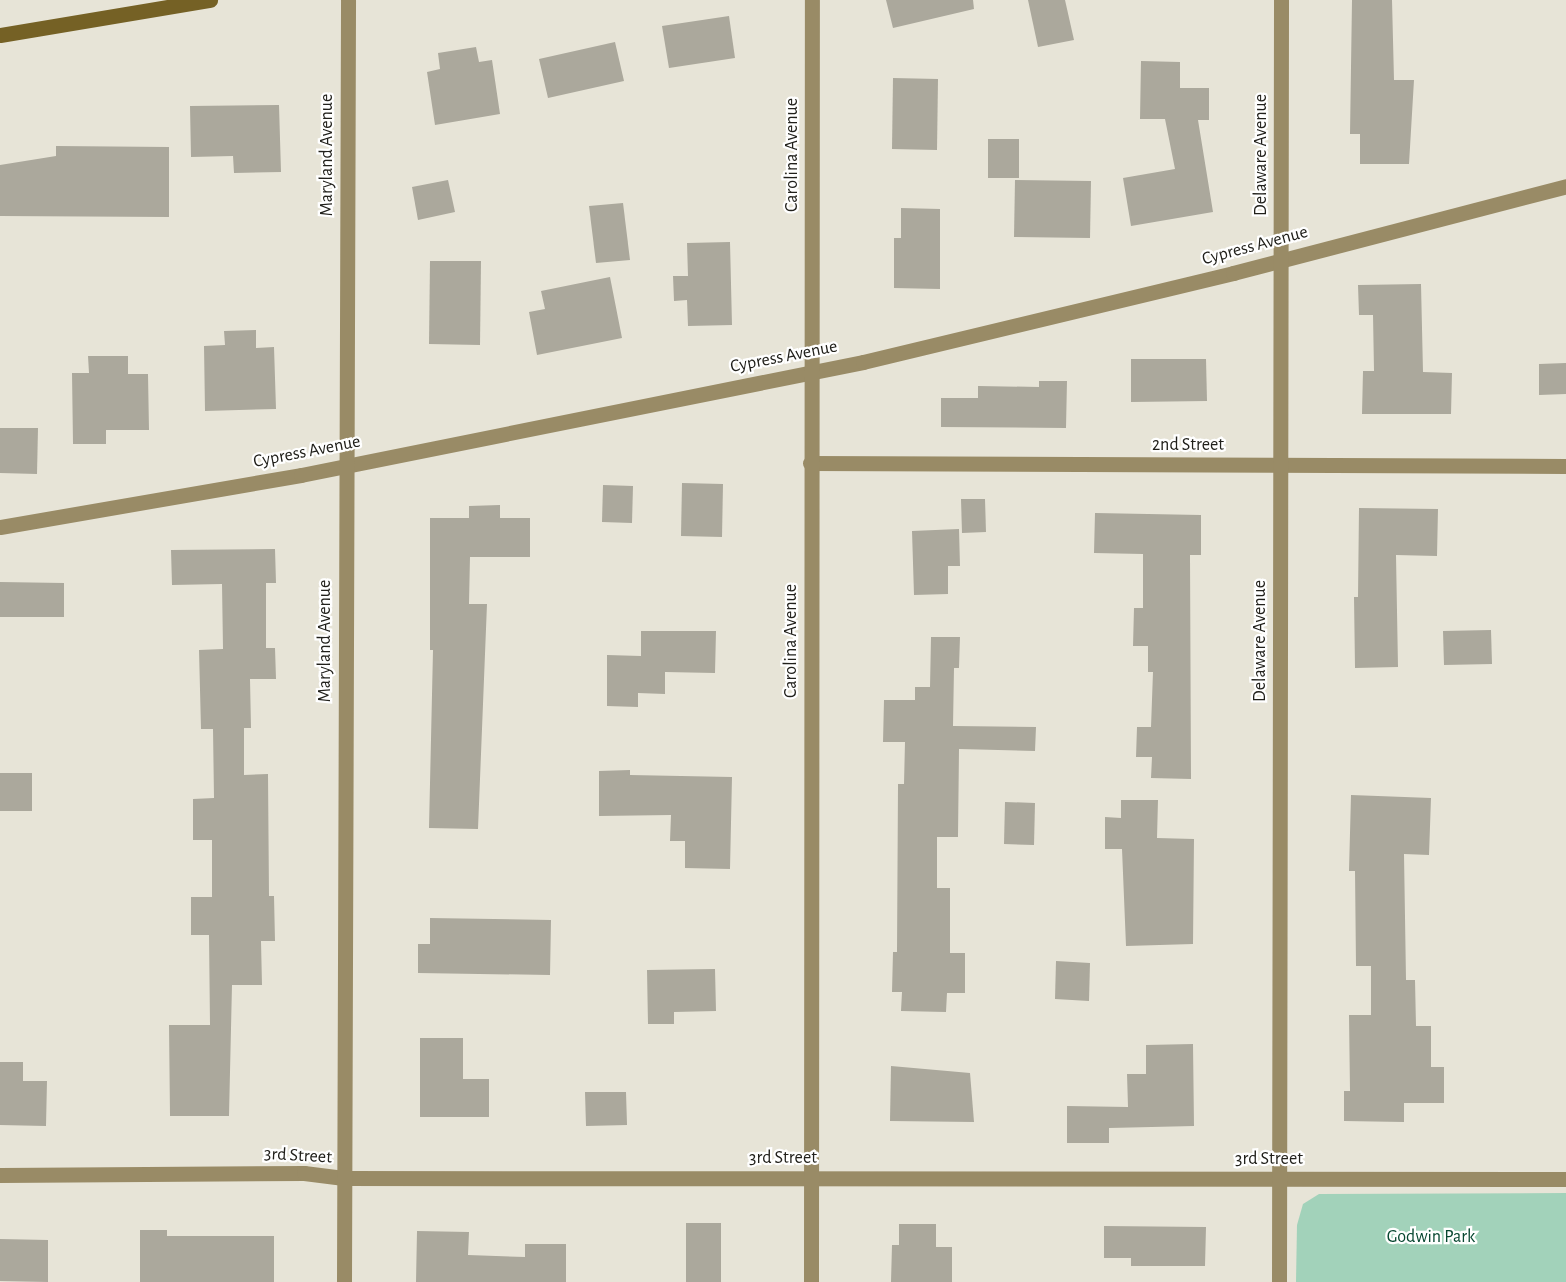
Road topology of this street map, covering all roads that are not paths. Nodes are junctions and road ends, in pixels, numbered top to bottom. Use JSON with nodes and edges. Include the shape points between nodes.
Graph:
{"nodes":[{"id":1,"x":210,"y":0,"type":"edge"},
{"id":2,"x":348,"y":0,"type":"edge"},
{"id":3,"x":812,"y":0,"type":"edge"},
{"id":4,"x":1281,"y":0,"type":"edge"},
{"id":5,"x":0,"y":35,"type":"edge"},
{"id":6,"x":1566,"y":186,"type":"edge"},
{"id":7,"x":1280,"y":260,"type":"junction"},
{"id":8,"x":811,"y":370,"type":"junction"},
{"id":9,"x":810,"y":463,"type":"junction"},
{"id":10,"x":345,"y":465,"type":"junction"},
{"id":11,"x":1279,"y":465,"type":"junction"},
{"id":12,"x":1566,"y":466,"type":"edge"},
{"id":13,"x":0,"y":527,"type":"edge"},
{"id":14,"x":0,"y":1175,"type":"edge"},
{"id":15,"x":344,"y":1178,"type":"junction"},
{"id":16,"x":811,"y":1178,"type":"junction"},
{"id":17,"x":1280,"y":1179,"type":"junction"},
{"id":18,"x":1566,"y":1179,"type":"edge"},
{"id":19,"x":344,"y":1282,"type":"edge"},
{"id":20,"x":811,"y":1282,"type":"edge"},
{"id":21,"x":1279,"y":1282,"type":"edge"}],
"edges":[{"from":1,"to":5,"type":"street"},
{"from":2,"to":10,"type":"street","name":"Maryland Avenue"},
{"from":3,"to":8,"type":"street","name":"Carolina Avenue"},
{"from":4,"to":7,"type":"street","name":"Delaware Avenue"},
{"from":6,"to":7,"type":"street","name":"Cypress Avenue"},
{"from":7,"to":8,"type":"street","name":"Cypress Avenue","via":[[863,362]]},
{"from":7,"to":11,"type":"street","name":"Delaware Avenue"},
{"from":8,"to":9,"type":"street","name":"Carolina Avenue"},
{"from":8,"to":10,"type":"street","name":"Cypress Avenue"},
{"from":9,"to":11,"type":"street","name":"2nd Street"},
{"from":9,"to":16,"type":"street","name":"Carolina Avenue"},
{"from":10,"to":13,"type":"street","name":"Cypress Avenue"},
{"from":10,"to":15,"type":"street","name":"Maryland Avenue"},
{"from":11,"to":12,"type":"street","name":"2nd Street"},
{"from":11,"to":17,"type":"street","name":"Delaware Avenue"},
{"from":14,"to":15,"type":"street","name":"3rd Street","via":[[304,1173]]},
{"from":15,"to":16,"type":"street","name":"3rd Street"},
{"from":15,"to":19,"type":"street","name":"Maryland Avenue"},
{"from":16,"to":17,"type":"street","name":"3rd Street"},
{"from":16,"to":20,"type":"street","name":"Carolina Avenue"},
{"from":17,"to":18,"type":"street","name":"3rd Street"},
{"from":17,"to":21,"type":"street","name":"Delaware Avenue"}]}
